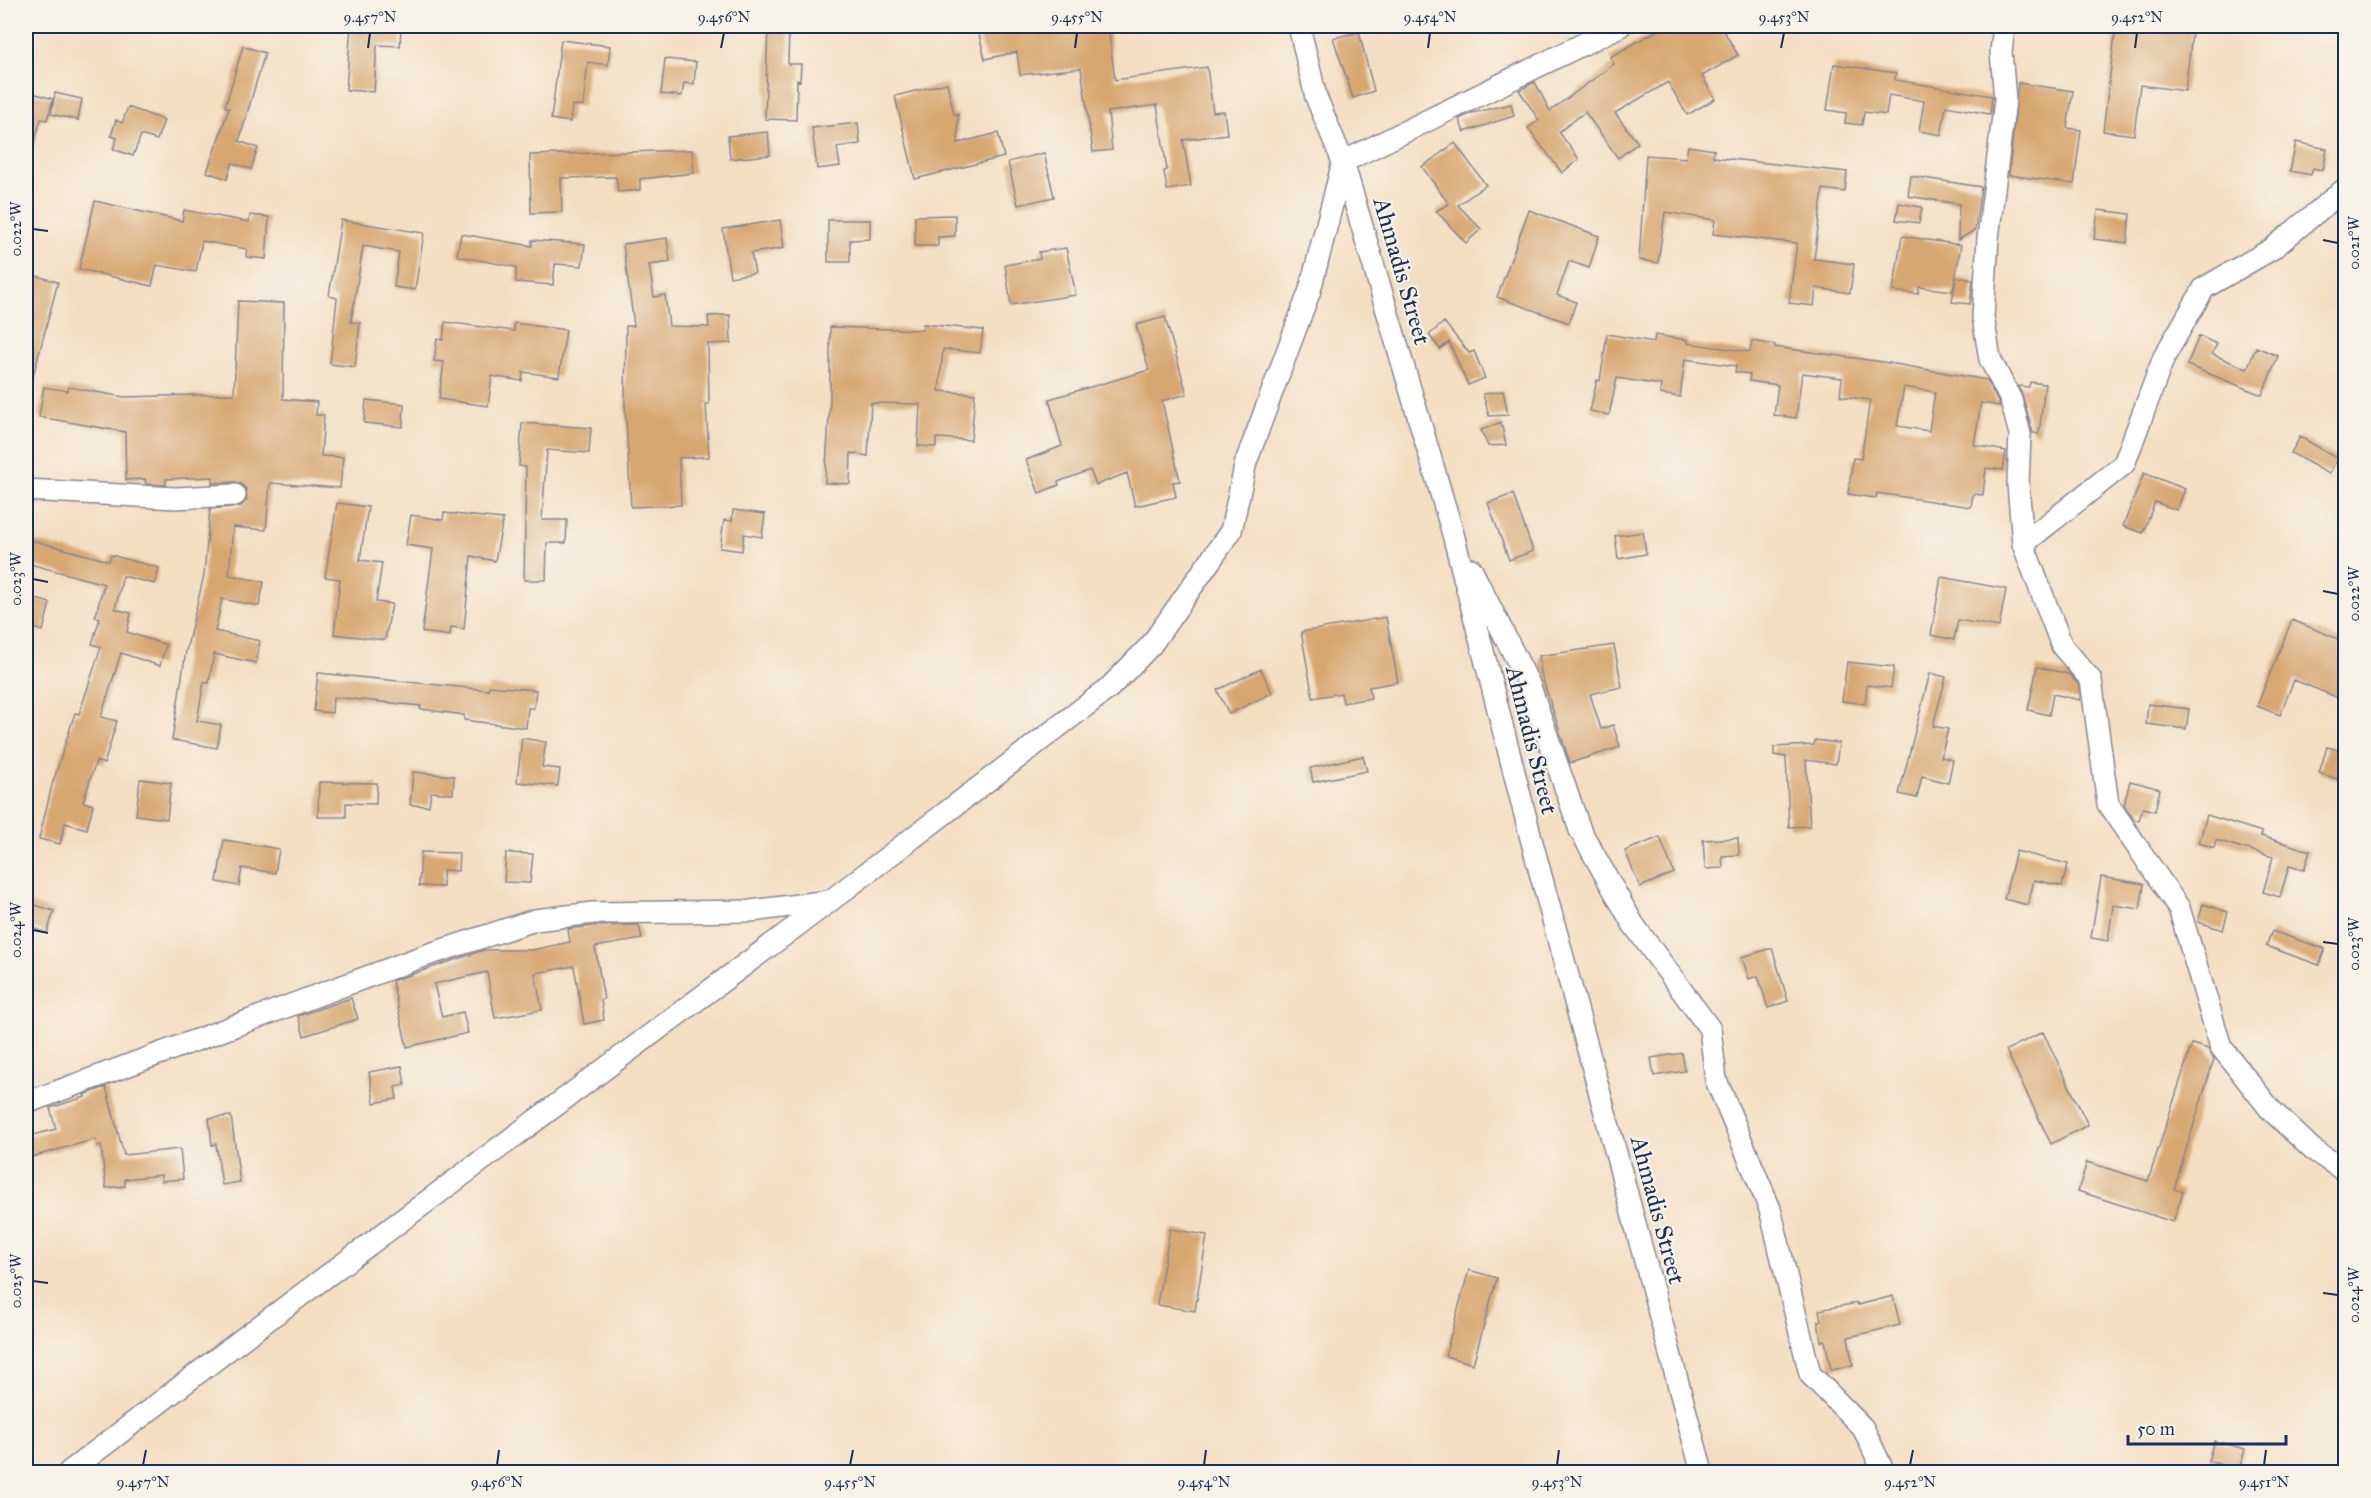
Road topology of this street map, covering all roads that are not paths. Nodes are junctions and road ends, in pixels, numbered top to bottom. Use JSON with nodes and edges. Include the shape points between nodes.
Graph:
{"nodes":[{"id":1,"x":1299,"y":26,"type":"edge"},
{"id":2,"x":1620,"y":26,"type":"edge"},
{"id":3,"x":2004,"y":26,"type":"edge"},
{"id":4,"x":1343,"y":162,"type":"junction"},
{"id":5,"x":2346,"y":188,"type":"edge"},
{"id":6,"x":26,"y":490,"type":"edge"},
{"id":7,"x":235,"y":495,"type":"dead end"},
{"id":8,"x":1453,"y":534,"type":"junction"},
{"id":9,"x":2023,"y":544,"type":"junction"},
{"id":10,"x":830,"y":901,"type":"junction"},
{"id":11,"x":26,"y":1103,"type":"edge"},
{"id":12,"x":2346,"y":1172,"type":"edge"},
{"id":13,"x":69,"y":1473,"type":"edge"},
{"id":14,"x":1702,"y":1473,"type":"edge"},
{"id":15,"x":1884,"y":1473,"type":"edge"}],
"edges":[{"from":1,"to":4,"type":"street","name":"Ahmadis Street","via":[[1316,97]]},
{"from":2,"to":4,"type":"street"},
{"from":3,"to":9,"type":"street","via":[[2001,52],[2005,100],[1983,317],[1990,359],[2011,400],[2020,434],[2018,484]]},
{"from":4,"to":8,"type":"street","name":"Ahmadis Street"},
{"from":4,"to":10,"type":"street","via":[[1310,290],[1246,462],[1231,531],[1152,645],[1109,688]]},
{"from":5,"to":9,"type":"street","via":[[2272,249],[2204,288],[2164,357],[2124,464]]},
{"from":6,"to":7,"type":"street","via":[[176,498]]},
{"from":8,"to":14,"type":"street","name":"Ahmadis Street"},
{"from":8,"to":15,"type":"street","via":[[1529,684],[1580,830],[1633,924],[1710,1029],[1716,1080],[1770,1209],[1810,1374],[1863,1428]]},
{"from":9,"to":12,"type":"street","via":[[2062,646],[2091,680],[2108,804],[2179,908],[2221,1047],[2270,1108],[2312,1149]]},
{"from":10,"to":11,"type":"street","via":[[751,911],[593,913],[535,920],[421,957]]},
{"from":10,"to":13,"type":"street"}]}
